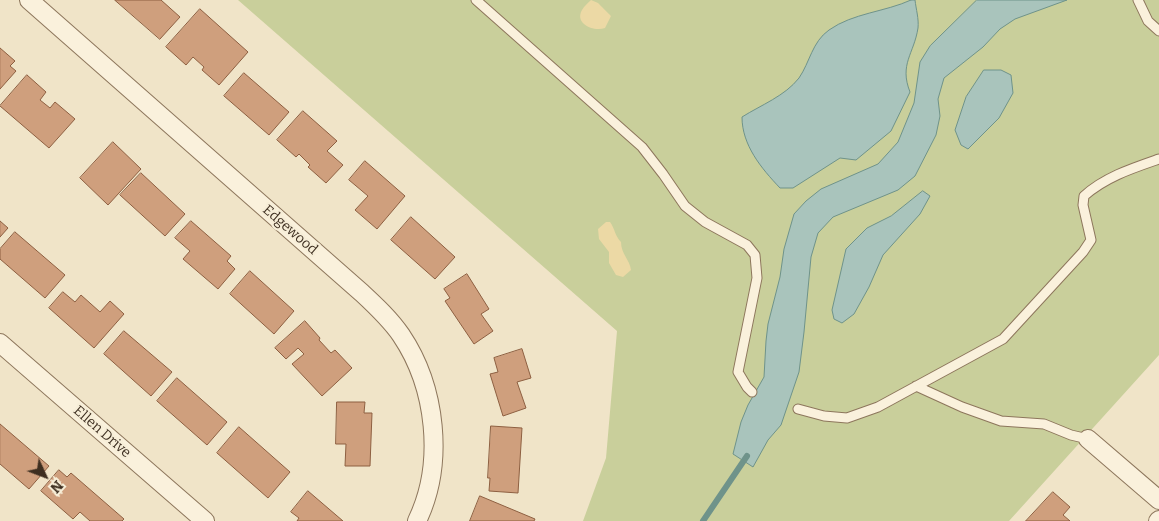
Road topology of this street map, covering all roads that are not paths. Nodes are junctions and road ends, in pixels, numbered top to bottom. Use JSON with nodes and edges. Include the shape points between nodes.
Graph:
{"nodes":[{"id":1,"x":29,"y":0,"type":"edge"},
{"id":2,"x":476,"y":0,"type":"edge"},
{"id":3,"x":1138,"y":0,"type":"edge"},
{"id":4,"x":1159,"y":31,"type":"edge"},
{"id":5,"x":1159,"y":159,"type":"edge"},
{"id":6,"x":0,"y":343,"type":"edge"},
{"id":7,"x":916,"y":386,"type":"junction"},
{"id":8,"x":752,"y":392,"type":"dead end"},
{"id":9,"x":798,"y":409,"type":"dead end"},
{"id":10,"x":1088,"y":439,"type":"joint"},
{"id":11,"x":1159,"y":500,"type":"edge"},
{"id":12,"x":205,"y":521,"type":"edge"},
{"id":13,"x":417,"y":521,"type":"edge"}],
"edges":[{"from":1,"to":13,"type":"street","name":"Edgewood","via":[[362,293],[393,325],[414,357],[431,409],[433,459]]},
{"from":2,"to":8,"type":"lane","via":[[642,148],[685,206],[747,245],[755,255],[757,278],[738,372]]},
{"from":3,"to":4,"type":"lane","via":[[1148,21]]},
{"from":5,"to":7,"type":"lane","via":[[1128,169],[1084,196],[1091,240],[1003,339]]},
{"from":6,"to":12,"type":"street","name":"Ellen Drive"},
{"from":7,"to":9,"type":"lane","via":[[878,407],[846,418]]},
{"from":7,"to":10,"type":"lane","via":[[1001,421],[1044,424]]},
{"from":10,"to":11,"type":"street"}]}
